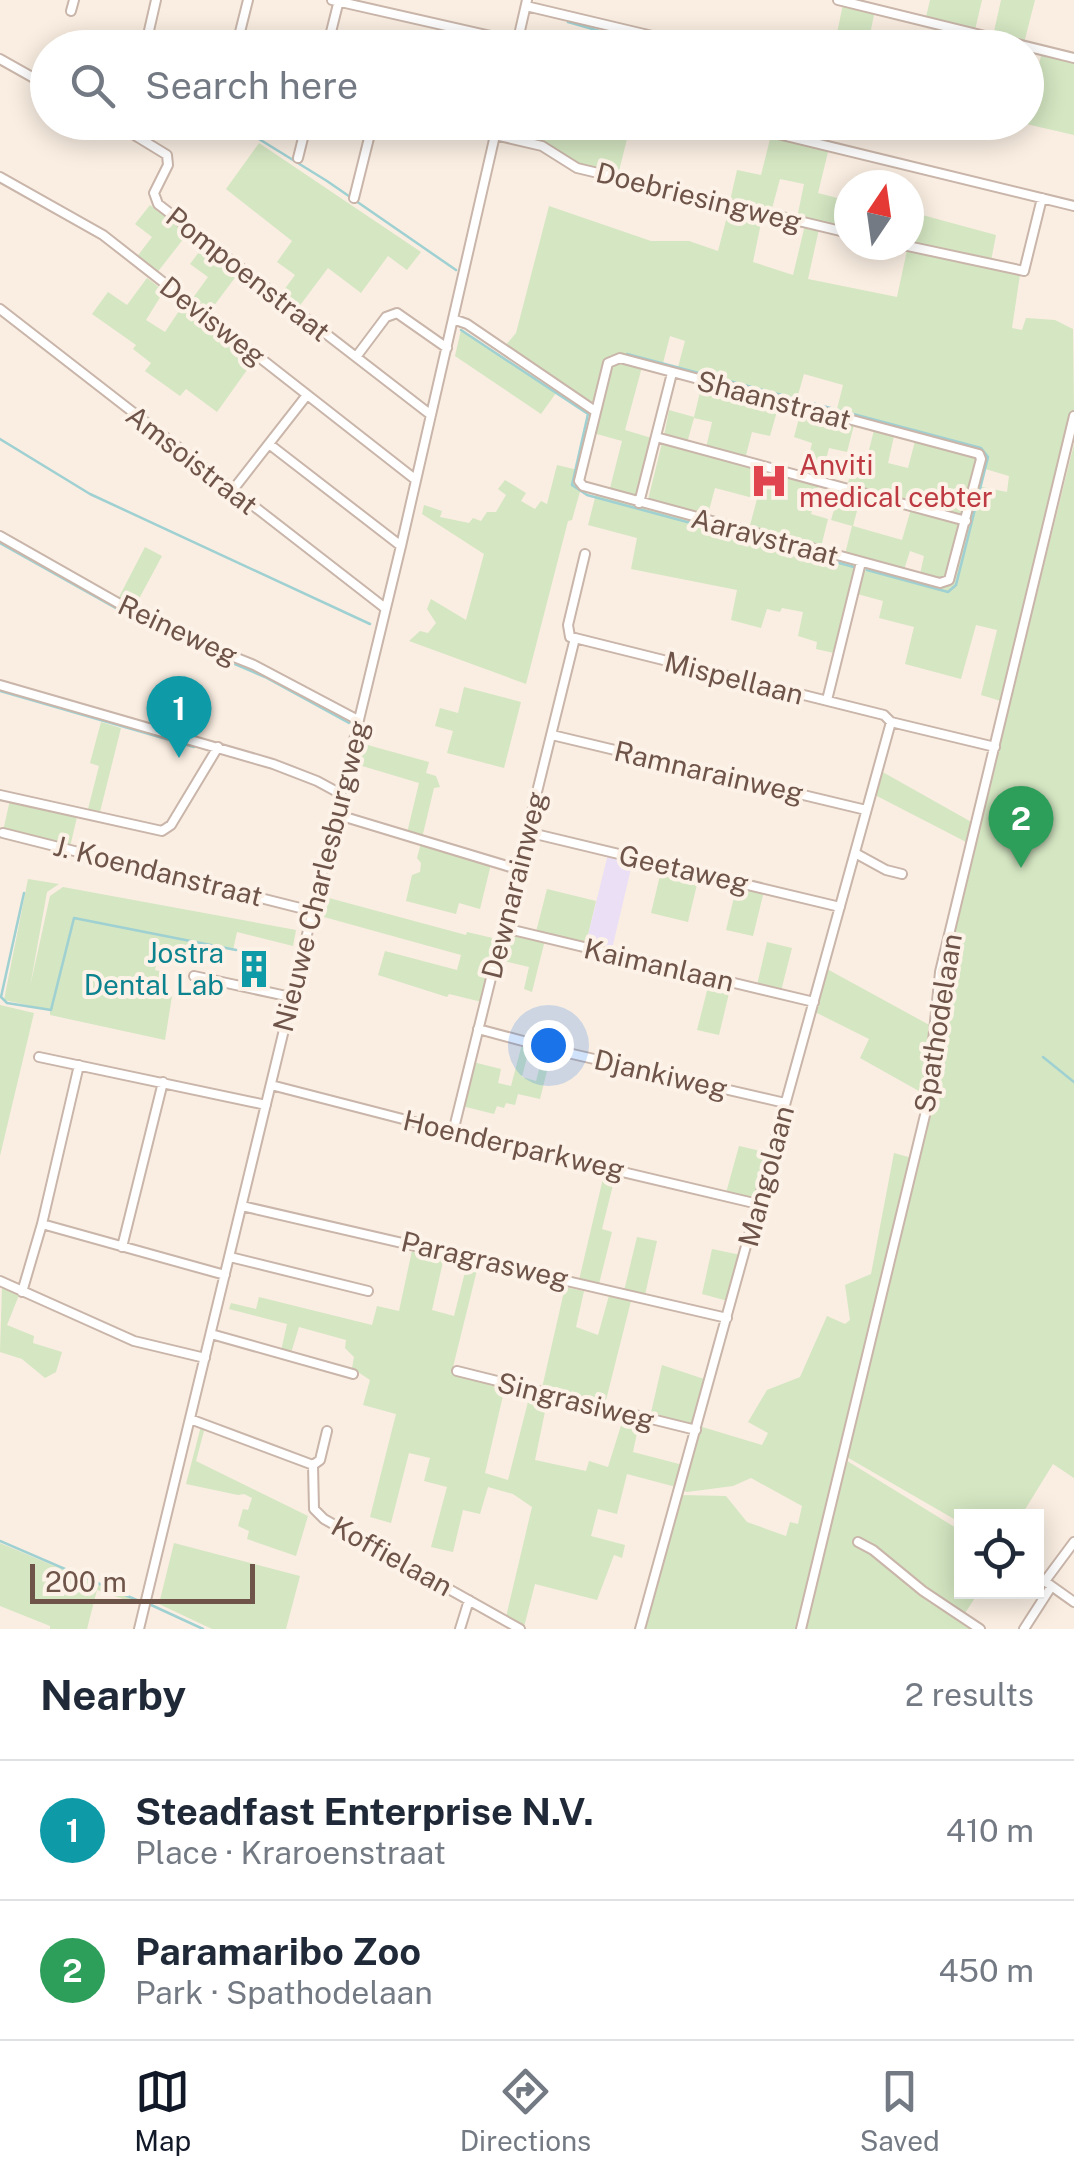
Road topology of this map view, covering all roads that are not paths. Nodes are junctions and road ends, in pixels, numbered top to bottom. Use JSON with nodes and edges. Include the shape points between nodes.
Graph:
{"nodes":[{"id":1,"x":74,"y":0,"type":"edge"},
{"id":2,"x":156,"y":0,"type":"edge"},
{"id":3,"x":248,"y":0,"type":"edge"},
{"id":4,"x":336,"y":0,"type":"edge"},
{"id":5,"x":838,"y":0,"type":"edge"},
{"id":6,"x":527,"y":3,"type":"edge"},
{"id":7,"x":71,"y":11,"type":"dead end"},
{"id":8,"x":149,"y":30,"type":"edge"},
{"id":9,"x":240,"y":30,"type":"edge"},
{"id":10,"x":330,"y":30,"type":"edge"},
{"id":11,"x":456,"y":30,"type":"edge"},
{"id":12,"x":520,"y":30,"type":"edge"},
{"id":13,"x":633,"y":30,"type":"edge"},
{"id":14,"x":960,"y":30,"type":"edge"},
{"id":15,"x":1044,"y":51,"type":"edge"},
{"id":16,"x":1074,"y":58,"type":"edge"},
{"id":17,"x":0,"y":59,"type":"edge"},
{"id":18,"x":30,"y":76,"type":"edge"},
{"id":19,"x":141,"y":140,"type":"edge"},
{"id":20,"x":302,"y":140,"type":"edge"},
{"id":21,"x":368,"y":140,"type":"edge"},
{"id":22,"x":494,"y":140,"type":"edge"},
{"id":23,"x":526,"y":140,"type":"edge"},
{"id":24,"x":803,"y":140,"type":"edge"},
{"id":25,"x":298,"y":158,"type":"dead end"},
{"id":26,"x":0,"y":177,"type":"edge"},
{"id":27,"x":354,"y":198,"type":"dead end"},
{"id":28,"x":1042,"y":198,"type":"junction"},
{"id":29,"x":1074,"y":206,"type":"edge"},
{"id":30,"x":834,"y":229,"type":"edge"},
{"id":31,"x":924,"y":250,"type":"edge"},
{"id":32,"x":0,"y":309,"type":"edge"},
{"id":33,"x":453,"y":318,"type":"junction"},
{"id":34,"x":447,"y":348,"type":"junction"},
{"id":35,"x":356,"y":357,"type":"junction"},
{"id":36,"x":672,"y":373,"type":"junction"},
{"id":37,"x":307,"y":395,"type":"junction"},
{"id":38,"x":595,"y":411,"type":"junction"},
{"id":39,"x":432,"y":414,"type":"junction"},
{"id":40,"x":1074,"y":416,"type":"edge"},
{"id":41,"x":656,"y":437,"type":"junction"},
{"id":42,"x":269,"y":444,"type":"junction"},
{"id":43,"x":416,"y":480,"type":"junction"},
{"id":44,"x":582,"y":486,"type":"joint"},
{"id":45,"x":232,"y":492,"type":"junction"},
{"id":46,"x":639,"y":503,"type":"junction"},
{"id":47,"x":966,"y":521,"type":"junction"},
{"id":48,"x":0,"y":536,"type":"edge"},
{"id":49,"x":401,"y":546,"type":"junction"},
{"id":50,"x":584,"y":554,"type":"dead end"},
{"id":51,"x":861,"y":562,"type":"junction"},
{"id":52,"x":949,"y":580,"type":"joint"},
{"id":53,"x":386,"y":608,"type":"junction"},
{"id":54,"x":575,"y":638,"type":"junction"},
{"id":55,"x":0,"y":685,"type":"edge"},
{"id":56,"x":827,"y":700,"type":"junction"},
{"id":57,"x":358,"y":720,"type":"junction"},
{"id":58,"x":890,"y":722,"type":"junction"},
{"id":59,"x":552,"y":735,"type":"junction"},
{"id":60,"x":218,"y":747,"type":"junction"},
{"id":61,"x":995,"y":747,"type":"junction"},
{"id":62,"x":0,"y":794,"type":"edge"},
{"id":63,"x":340,"y":794,"type":"junction"},
{"id":64,"x":866,"y":810,"type":"junction"},
{"id":65,"x":336,"y":814,"type":"junction"},
{"id":66,"x":527,"y":832,"type":"junction"},
{"id":67,"x":3,"y":833,"type":"dead end"},
{"id":68,"x":855,"y":854,"type":"junction"},
{"id":69,"x":518,"y":869,"type":"junction"},
{"id":70,"x":902,"y":874,"type":"dead end"},
{"id":71,"x":840,"y":907,"type":"junction"},
{"id":72,"x":312,"y":910,"type":"junction"},
{"id":73,"x":504,"y":928,"type":"junction"},
{"id":74,"x":194,"y":976,"type":"dead end"},
{"id":75,"x":292,"y":997,"type":"junction"},
{"id":76,"x":814,"y":1002,"type":"junction"},
{"id":77,"x":478,"y":1029,"type":"junction"},
{"id":78,"x":39,"y":1057,"type":"dead end"},
{"id":79,"x":79,"y":1065,"type":"junction"},
{"id":80,"x":163,"y":1082,"type":"junction"},
{"id":81,"x":271,"y":1085,"type":"junction"},
{"id":82,"x":786,"y":1102,"type":"junction"},
{"id":83,"x":266,"y":1104,"type":"junction"},
{"id":84,"x":452,"y":1132,"type":"junction"},
{"id":85,"x":758,"y":1204,"type":"junction"},
{"id":86,"x":242,"y":1206,"type":"junction"},
{"id":87,"x":42,"y":1224,"type":"junction"},
{"id":88,"x":122,"y":1247,"type":"junction"},
{"id":89,"x":230,"y":1257,"type":"junction"},
{"id":90,"x":225,"y":1276,"type":"junction"},
{"id":91,"x":0,"y":1282,"type":"edge"},
{"id":92,"x":368,"y":1291,"type":"dead end"},
{"id":93,"x":22,"y":1292,"type":"junction"},
{"id":94,"x":727,"y":1318,"type":"junction"},
{"id":95,"x":210,"y":1334,"type":"junction"},
{"id":96,"x":206,"y":1358,"type":"junction"},
{"id":97,"x":457,"y":1371,"type":"dead end"},
{"id":98,"x":353,"y":1374,"type":"dead end"},
{"id":99,"x":190,"y":1419,"type":"junction"},
{"id":100,"x":696,"y":1430,"type":"junction"},
{"id":101,"x":327,"y":1431,"type":"dead end"},
{"id":102,"x":313,"y":1465,"type":"junction"},
{"id":103,"x":1074,"y":1539,"type":"edge"},
{"id":104,"x":858,"y":1542,"type":"dead end"},
{"id":105,"x":1044,"y":1581,"type":"edge"},
{"id":106,"x":1036,"y":1599,"type":"edge"},
{"id":107,"x":469,"y":1600,"type":"junction"},
{"id":108,"x":1074,"y":1602,"type":"edge"},
{"id":109,"x":139,"y":1629,"type":"edge"},
{"id":110,"x":460,"y":1629,"type":"edge"},
{"id":111,"x":520,"y":1629,"type":"edge"},
{"id":112,"x":640,"y":1629,"type":"edge"},
{"id":113,"x":801,"y":1629,"type":"edge"},
{"id":114,"x":980,"y":1629,"type":"edge"},
{"id":115,"x":1024,"y":1629,"type":"edge"}],
"edges":[{"from":1,"to":7,"type":"street"},
{"from":2,"to":8,"type":"street"},
{"from":3,"to":9,"type":"street"},
{"from":4,"to":10,"type":"street"},
{"from":4,"to":11,"type":"street"},
{"from":5,"to":14,"type":"street"},
{"from":6,"to":12,"type":"street"},
{"from":6,"to":13,"type":"street"},
{"from":15,"to":16,"type":"street"},
{"from":17,"to":18,"type":"street"},
{"from":19,"to":35,"type":"street","name":"Pompoenstraat","via":[[167,156],[154,193],[158,204]]},
{"from":20,"to":25,"type":"street"},
{"from":21,"to":27,"type":"street"},
{"from":22,"to":33,"type":"street","name":"Nieuwe Charlesburgweg"},
{"from":23,"to":30,"type":"street","name":"Doebriesingweg","via":[[577,168]]},
{"from":24,"to":28,"type":"street"},
{"from":26,"to":37,"type":"street","name":"Devisweg","via":[[103,236]]},
{"from":28,"to":29,"type":"street"},
{"from":28,"to":31,"type":"street","via":[[1024,272]]},
{"from":32,"to":45,"type":"street","name":"Amsoistraat"},
{"from":33,"to":34,"type":"street","name":"Nieuwe Charlesburgweg"},
{"from":33,"to":38,"type":"street"},
{"from":34,"to":35,"type":"street","via":[[396,313]]},
{"from":34,"to":39,"type":"street","name":"Nieuwe Charlesburgweg"},
{"from":35,"to":39,"type":"street","name":"Pompoenstraat"},
{"from":36,"to":38,"type":"street","name":"Shaanstraat","via":[[612,359]]},
{"from":36,"to":41,"type":"street"},
{"from":36,"to":47,"type":"street","name":"Shaanstraat","via":[[979,454]]},
{"from":37,"to":42,"type":"street"},
{"from":37,"to":43,"type":"street","name":"Devisweg"},
{"from":38,"to":44,"type":"street","name":"Shaanstraat"},
{"from":39,"to":43,"type":"street","name":"Nieuwe Charlesburgweg"},
{"from":40,"to":61,"type":"street","name":"Spathodelaan"},
{"from":41,"to":46,"type":"street"},
{"from":41,"to":47,"type":"street"},
{"from":42,"to":45,"type":"street"},
{"from":42,"to":49,"type":"street"},
{"from":43,"to":49,"type":"street","name":"Nieuwe Charlesburgweg"},
{"from":44,"to":46,"type":"street","name":"Aaravstraat"},
{"from":45,"to":53,"type":"street","name":"Amsoistraat"},
{"from":46,"to":51,"type":"street","name":"Aaravstraat"},
{"from":47,"to":52,"type":"street","name":"Shaanstraat"},
{"from":48,"to":57,"type":"street","name":"Reineweg","via":[[162,628],[254,665]]},
{"from":49,"to":53,"type":"street","name":"Nieuwe Charlesburgweg"},
{"from":50,"to":54,"type":"street","name":"Dewnarainweg","via":[[568,626]]},
{"from":51,"to":52,"type":"street","name":"Aaravstraat"},
{"from":51,"to":56,"type":"street"},
{"from":53,"to":57,"type":"street","name":"Nieuwe Charlesburgweg"},
{"from":54,"to":56,"type":"street","name":"Mispellaan"},
{"from":54,"to":59,"type":"street","name":"Dewnarainweg"},
{"from":55,"to":60,"type":"street"},
{"from":56,"to":58,"type":"street","name":"Mispellaan","via":[[884,714]]},
{"from":57,"to":63,"type":"street","name":"Nieuwe Charlesburgweg"},
{"from":58,"to":61,"type":"street","name":"Mispellaan"},
{"from":58,"to":64,"type":"street","name":"Mangolaan"},
{"from":59,"to":64,"type":"street","name":"Ramnarainweg"},
{"from":59,"to":66,"type":"street","name":"Dewnarainweg"},
{"from":60,"to":62,"type":"street","via":[[162,831]]},
{"from":60,"to":63,"type":"street"},
{"from":61,"to":113,"type":"street","name":"Spathodelaan","via":[[940,972],[926,1111]]},
{"from":63,"to":65,"type":"street","name":"Nieuwe Charlesburgweg"},
{"from":64,"to":68,"type":"street","name":"Mangolaan"},
{"from":65,"to":69,"type":"street"},
{"from":65,"to":72,"type":"street","name":"Nieuwe Charlesburgweg"},
{"from":66,"to":69,"type":"street","name":"Dewnarainweg"},
{"from":66,"to":71,"type":"street","name":"Geetaweg"},
{"from":67,"to":72,"type":"street","name":"J. Koendanstraat"},
{"from":68,"to":70,"type":"street"},
{"from":68,"to":71,"type":"street","name":"Mangolaan"},
{"from":69,"to":73,"type":"street","name":"Dewnarainweg"},
{"from":71,"to":76,"type":"street","name":"Mangolaan"},
{"from":72,"to":75,"type":"street","name":"Nieuwe Charlesburgweg"},
{"from":73,"to":76,"type":"street","name":"Kaimanlaan"},
{"from":73,"to":77,"type":"street","name":"Dewnarainweg"},
{"from":74,"to":75,"type":"street"},
{"from":75,"to":81,"type":"street","name":"Nieuwe Charlesburgweg"},
{"from":76,"to":82,"type":"street","name":"Mangolaan"},
{"from":77,"to":82,"type":"street","name":"Djankiweg"},
{"from":77,"to":84,"type":"street","name":"Dewnarainweg"},
{"from":78,"to":79,"type":"street"},
{"from":79,"to":80,"type":"street"},
{"from":79,"to":87,"type":"street"},
{"from":80,"to":83,"type":"street"},
{"from":80,"to":88,"type":"street"},
{"from":81,"to":83,"type":"street","name":"Nieuwe Charlesburgweg"},
{"from":81,"to":84,"type":"street","name":"Hoenderparkweg"},
{"from":82,"to":85,"type":"street","name":"Mangolaan"},
{"from":83,"to":86,"type":"street","name":"Nieuwe Charlesburgweg"},
{"from":84,"to":85,"type":"street","name":"Hoenderparkweg"},
{"from":85,"to":94,"type":"street","name":"Mangolaan"},
{"from":86,"to":89,"type":"street","name":"Nieuwe Charlesburgweg"},
{"from":86,"to":94,"type":"street","name":"Paragrasweg"},
{"from":87,"to":88,"type":"street"},
{"from":87,"to":93,"type":"street"},
{"from":88,"to":90,"type":"street"},
{"from":89,"to":90,"type":"street","name":"Nieuwe Charlesburgweg"},
{"from":89,"to":92,"type":"street"},
{"from":90,"to":95,"type":"street","name":"Nieuwe Charlesburgweg"},
{"from":91,"to":93,"type":"street"},
{"from":93,"to":96,"type":"street","via":[[134,1341]]},
{"from":94,"to":100,"type":"street","name":"Mangolaan"},
{"from":95,"to":96,"type":"street","name":"Nieuwe Charlesburgweg"},
{"from":95,"to":98,"type":"street"},
{"from":96,"to":99,"type":"street","name":"Nieuwe Charlesburgweg"},
{"from":97,"to":100,"type":"street","name":"Singrasiweg"},
{"from":99,"to":102,"type":"street"},
{"from":99,"to":109,"type":"street","name":"Nieuwe Charlesburgweg"},
{"from":100,"to":112,"type":"street","name":"Mangolaan"},
{"from":101,"to":102,"type":"street"},
{"from":102,"to":107,"type":"street","name":"Koffielaan","via":[[314,1509],[324,1519]]},
{"from":103,"to":105,"type":"street"},
{"from":104,"to":114,"type":"street"},
{"from":105,"to":108,"type":"street"},
{"from":106,"to":115,"type":"street"},
{"from":107,"to":110,"type":"street"},
{"from":107,"to":111,"type":"street","name":"Koffielaan"}]}
